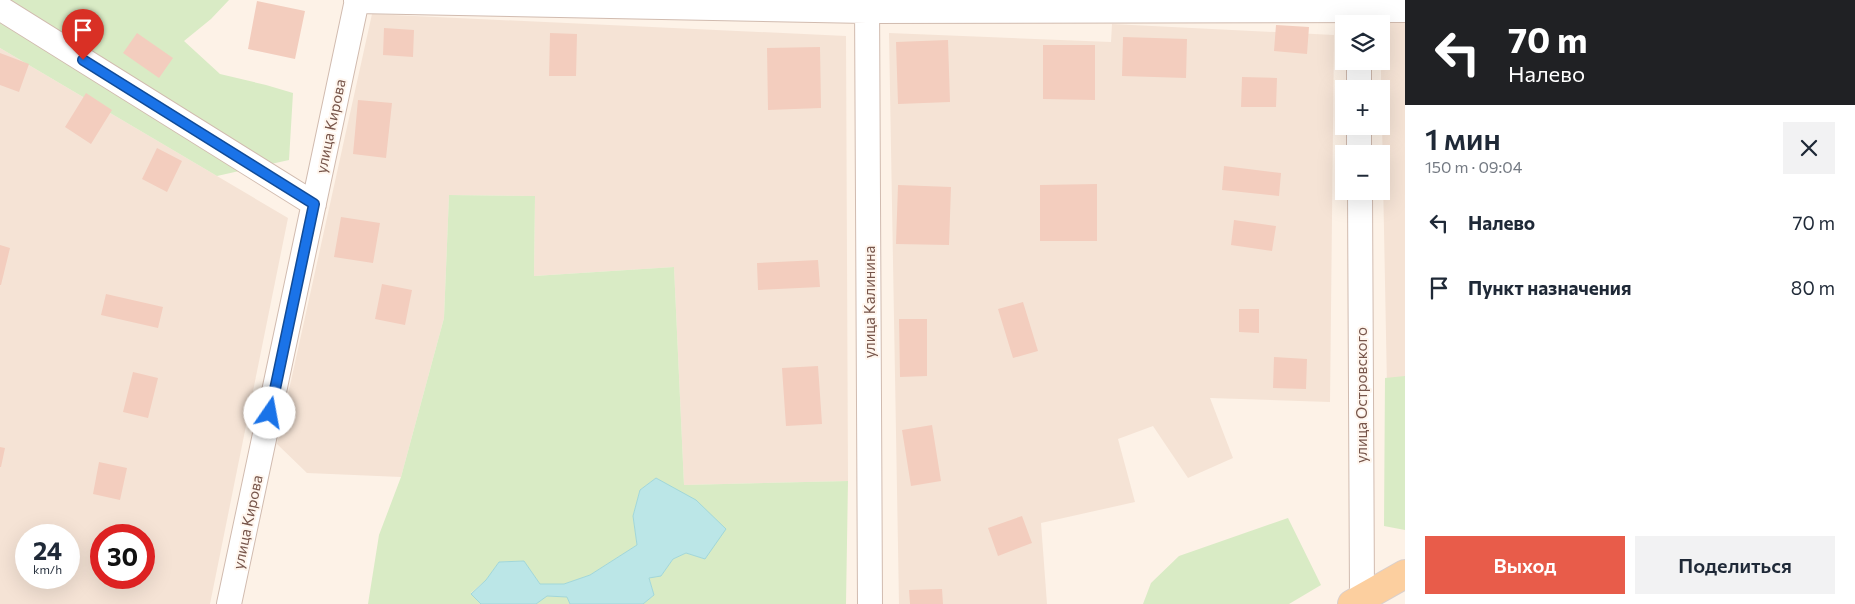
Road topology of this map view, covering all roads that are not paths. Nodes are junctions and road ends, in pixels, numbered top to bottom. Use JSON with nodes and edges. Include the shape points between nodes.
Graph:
{"nodes":[{"id":1,"x":357,"y":1,"type":"edge"},
{"id":2,"x":867,"y":6,"type":"edge"},
{"id":3,"x":0,"y":8,"type":"edge"},
{"id":4,"x":1405,"y":10,"type":"edge"},
{"id":5,"x":1358,"y":11,"type":"edge"},
{"id":6,"x":1360,"y":200,"type":"edge"},
{"id":7,"x":314,"y":204,"type":"junction"},
{"id":8,"x":1405,"y":574,"type":"edge"},
{"id":9,"x":1357,"y":601,"type":"edge"},
{"id":10,"x":229,"y":604,"type":"edge"},
{"id":11,"x":870,"y":604,"type":"edge"}],
"edges":[{"from":1,"to":2,"type":"street"},
{"from":1,"to":7,"type":"street","name":"улица Кирова"},
{"from":2,"to":5,"type":"street"},
{"from":2,"to":11,"type":"street","name":"улица Калинина"},
{"from":3,"to":7,"type":"street"},
{"from":4,"to":5,"type":"street"},
{"from":6,"to":9,"type":"street","name":"улица Островского"},
{"from":7,"to":10,"type":"street","name":"улица Кирова"},
{"from":8,"to":9,"type":"main road"}]}
